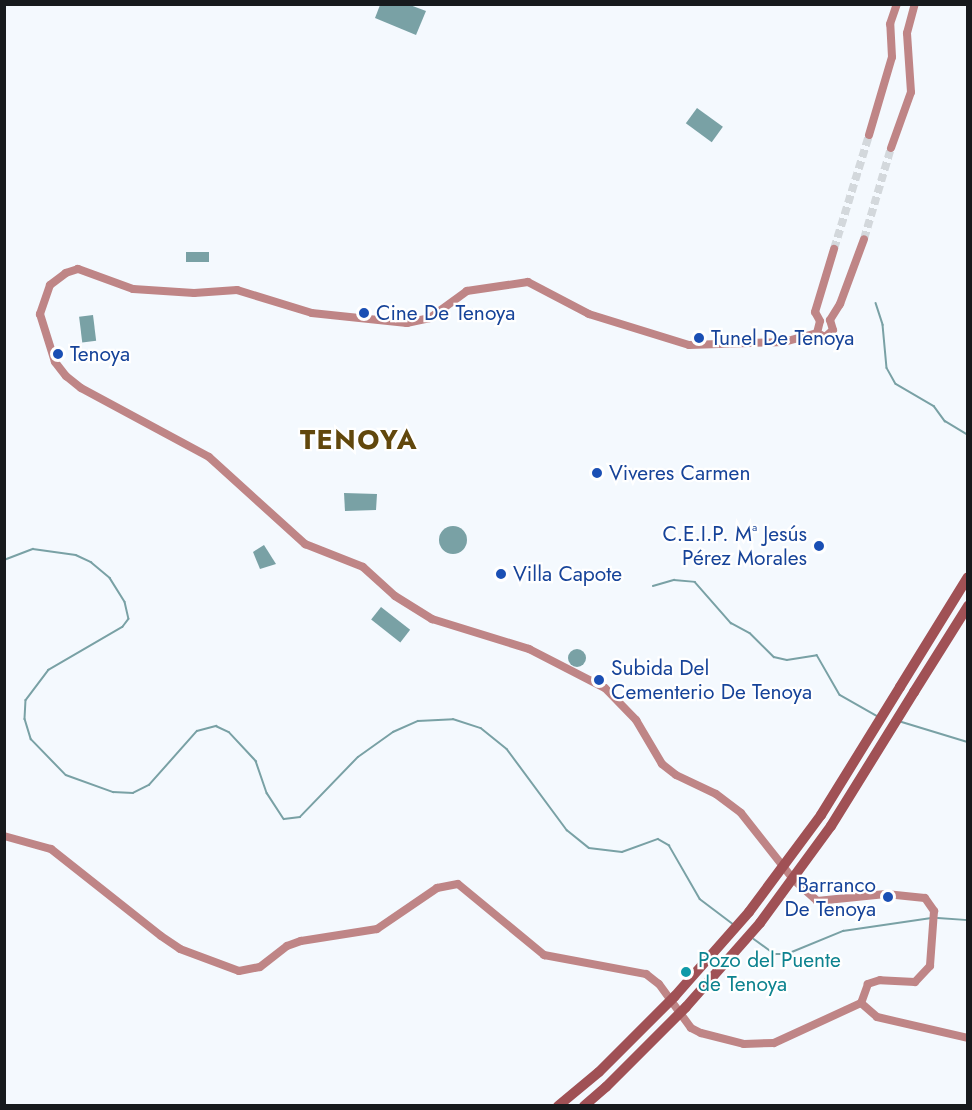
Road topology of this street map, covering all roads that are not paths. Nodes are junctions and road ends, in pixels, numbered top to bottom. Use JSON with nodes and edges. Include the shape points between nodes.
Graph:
{"nodes":[{"id":1,"x":897,"y":4,"type":"edge"},
{"id":2,"x":915,"y":4,"type":"edge"},
{"id":3,"x":869,"y":135,"type":"tunnel mouth"},
{"id":4,"x":891,"y":148,"type":"tunnel mouth"},
{"id":5,"x":864,"y":239,"type":"tunnel mouth"},
{"id":6,"x":834,"y":249,"type":"tunnel mouth"},
{"id":7,"x":830,"y":320,"type":"junction"},
{"id":8,"x":820,"y":321,"type":"junction"},
{"id":9,"x":817,"y":333,"type":"junction"},
{"id":10,"x":968,"y":577,"type":"edge"},
{"id":11,"x":968,"y":606,"type":"edge"},
{"id":12,"x":4,"y":836,"type":"edge"},
{"id":13,"x":861,"y":1003,"type":"junction"},
{"id":14,"x":968,"y":1038,"type":"edge"},
{"id":15,"x":558,"y":1106,"type":"edge"},
{"id":16,"x":584,"y":1106,"type":"edge"}],
"edges":[{"from":1,"to":3,"type":"main road","via":[[890,24],[892,57]]},
{"from":2,"to":4,"type":"main road","via":[[907,33],[911,92]]},
{"from":5,"to":7,"type":"main road","via":[[840,304]]},
{"from":6,"to":8,"type":"main road","via":[[815,312]]},
{"from":7,"to":8,"type":"main road"},
{"from":7,"to":9,"type":"main road","via":[[830,334]]},
{"from":8,"to":9,"type":"main road"},
{"from":9,"to":13,"type":"main road","via":[[783,342],[689,345],[589,314],[539,286],[514,282],[467,291],[420,323],[312,313],[237,290],[194,293],[133,289],[78,269],[50,285],[40,314],[55,362],[66,376],[81,388],[209,456],[304,544],[363,567],[395,596],[432,618],[529,650],[605,688],[636,720],[662,764],[741,813],[794,880],[817,901],[910,894],[925,898],[934,911],[930,966],[924,976],[906,983],[880,980],[868,984]]},
{"from":10,"to":15,"type":"highway","bridge":true,"via":[[821,815],[749,912],[675,996],[599,1072]]},
{"from":11,"to":16,"type":"highway","bridge":true,"via":[[831,826],[760,923],[686,1007]]},
{"from":12,"to":13,"type":"main road","via":[[51,849],[180,949],[239,971],[260,967],[287,946],[301,941],[377,929],[437,888],[458,884],[544,955],[646,974],[659,984],[691,1028],[701,1033],[744,1044],[774,1043]]},
{"from":13,"to":14,"type":"main road","via":[[877,1017]]}]}
